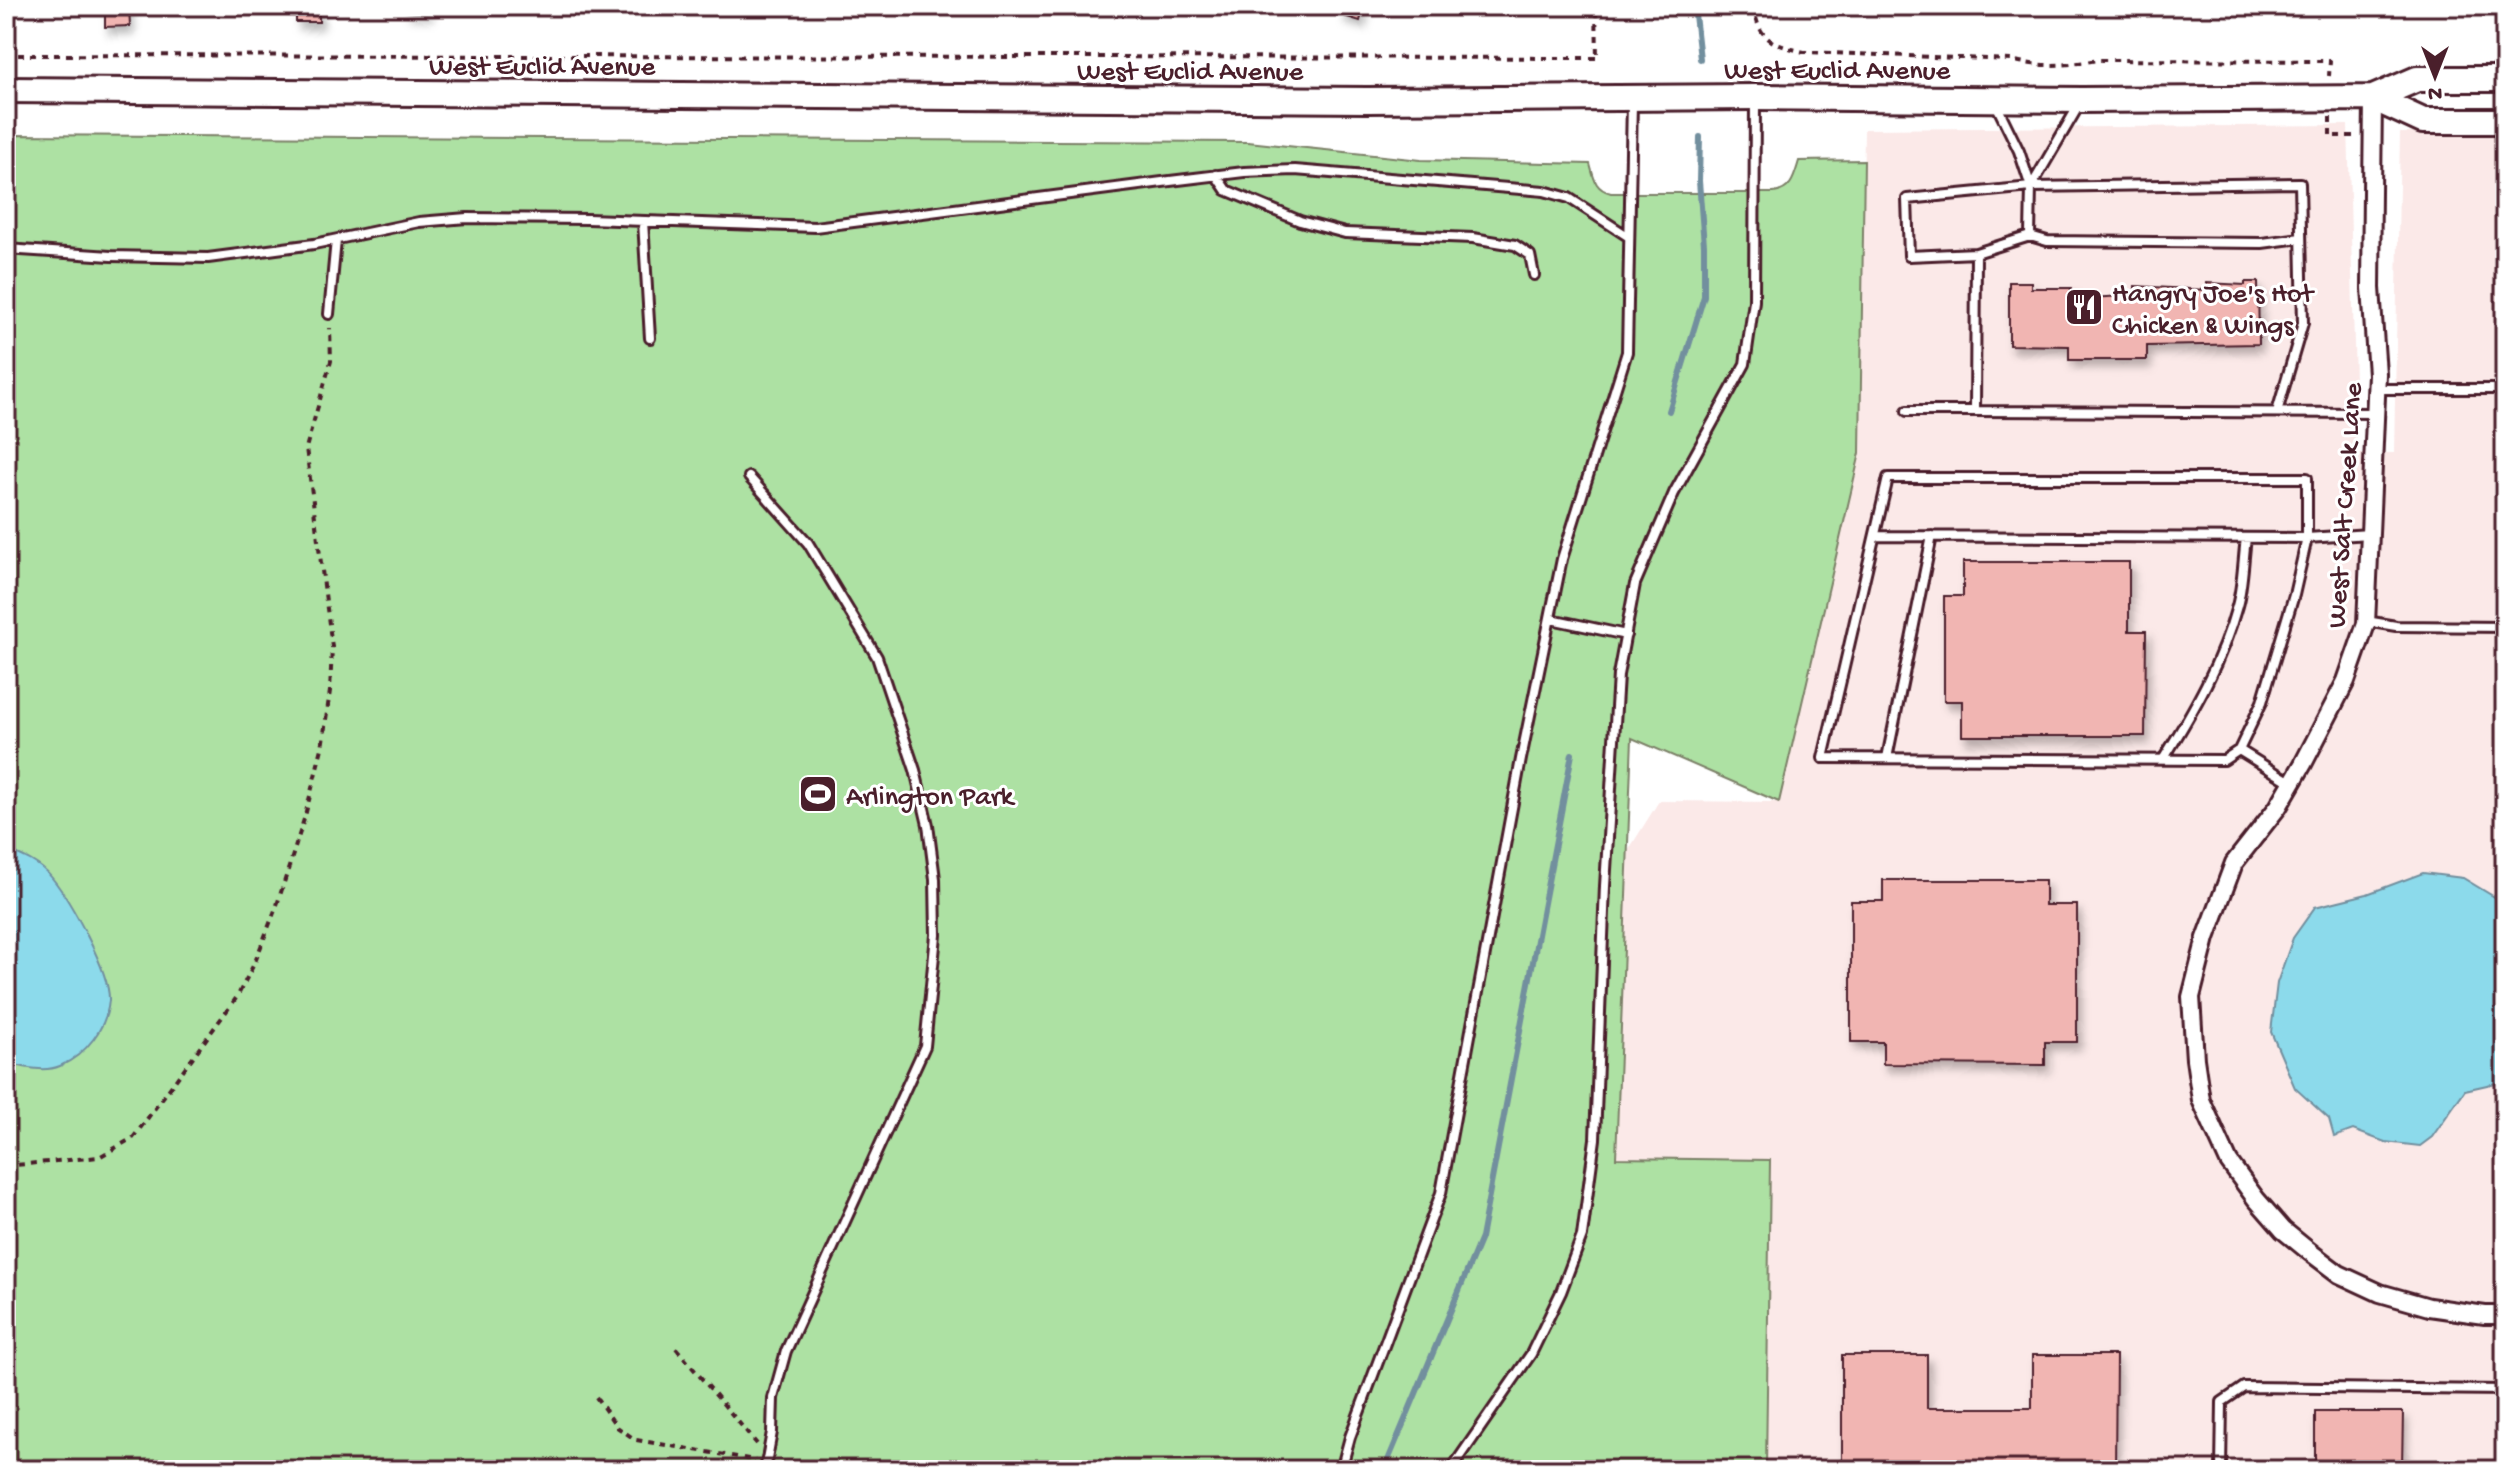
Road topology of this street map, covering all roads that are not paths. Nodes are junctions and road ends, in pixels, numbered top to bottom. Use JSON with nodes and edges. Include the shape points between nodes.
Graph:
{"nodes":[{"id":1,"x":2505,"y":79,"type":"edge"},
{"id":2,"x":6,"y":90,"type":"edge"},
{"id":3,"x":1755,"y":97,"type":"junction"},
{"id":4,"x":1632,"y":98,"type":"junction"},
{"id":5,"x":2373,"y":98,"type":"junction"},
{"id":6,"x":1994,"y":99,"type":"junction"},
{"id":7,"x":2082,"y":100,"type":"junction"},
{"id":8,"x":2505,"y":121,"type":"edge"},
{"id":9,"x":1216,"y":175,"type":"junction"},
{"id":10,"x":2031,"y":187,"type":"junction"},
{"id":11,"x":643,"y":221,"type":"junction"},
{"id":12,"x":2030,"y":236,"type":"junction"},
{"id":13,"x":1629,"y":237,"type":"junction"},
{"id":14,"x":2301,"y":238,"type":"junction"},
{"id":15,"x":336,"y":240,"type":"junction"},
{"id":16,"x":6,"y":249,"type":"edge"},
{"id":17,"x":1976,"y":253,"type":"junction"},
{"id":18,"x":1534,"y":275,"type":"dead end"},
{"id":19,"x":329,"y":314,"type":"road end"},
{"id":20,"x":650,"y":338,"type":"dead end"},
{"id":21,"x":2376,"y":389,"type":"junction"},
{"id":22,"x":2505,"y":389,"type":"edge"},
{"id":23,"x":1907,"y":411,"type":"dead end"},
{"id":24,"x":1975,"y":411,"type":"junction"},
{"id":25,"x":2277,"y":412,"type":"junction"},
{"id":26,"x":2375,"y":413,"type":"junction"},
{"id":27,"x":749,"y":477,"type":"dead end"},
{"id":28,"x":2370,"y":534,"type":"junction"},
{"id":29,"x":1875,"y":536,"type":"junction"},
{"id":30,"x":1932,"y":536,"type":"junction"},
{"id":31,"x":2246,"y":538,"type":"junction"},
{"id":32,"x":2307,"y":538,"type":"junction"},
{"id":33,"x":1551,"y":619,"type":"junction"},
{"id":34,"x":2366,"y":621,"type":"junction"},
{"id":35,"x":2505,"y":627,"type":"edge"},
{"id":36,"x":1626,"y":635,"type":"junction"},
{"id":37,"x":2239,"y":750,"type":"junction"},
{"id":38,"x":1887,"y":758,"type":"junction"},
{"id":39,"x":2164,"y":758,"type":"junction"},
{"id":40,"x":2292,"y":783,"type":"junction"},
{"id":41,"x":2505,"y":1315,"type":"edge"},
{"id":42,"x":2505,"y":1390,"type":"edge"},
{"id":43,"x":766,"y":1463,"type":"edge"},
{"id":44,"x":1341,"y":1470,"type":"edge"},
{"id":45,"x":1451,"y":1470,"type":"edge"},
{"id":46,"x":2221,"y":1470,"type":"edge"}],
"edges":[{"from":1,"to":5,"type":"main road","name":"West Euclid Avenue","via":[[2417,79]]},
{"from":2,"to":4,"type":"main road","name":"West Euclid Avenue"},
{"from":3,"to":4,"type":"main road","name":"West Euclid Avenue"},
{"from":3,"to":6,"type":"main road","name":"West Euclid Avenue"},
{"from":3,"to":36,"type":"lane","via":[[1754,301],[1745,364],[1674,493],[1635,584]]},
{"from":4,"to":13,"type":"lane"},
{"from":5,"to":7,"type":"main road","name":"West Euclid Avenue"},
{"from":5,"to":8,"type":"main road","name":"West Euclid Avenue","via":[[2423,121]]},
{"from":5,"to":21,"type":"street","name":"West Salt Creek Lane"},
{"from":6,"to":7,"type":"main road","name":"West Euclid Avenue"},
{"from":6,"to":10,"type":"lane"},
{"from":7,"to":10,"type":"lane"},
{"from":9,"to":11,"type":"lane","via":[[815,227]]},
{"from":9,"to":13,"type":"lane","via":[[1295,170],[1544,191],[1569,198]]},
{"from":9,"to":18,"type":"lane","via":[[1226,190],[1270,210],[1345,233],[1473,238],[1515,245],[1530,255]]},
{"from":10,"to":12,"type":"lane"},
{"from":10,"to":14,"type":"lane","via":[[2300,183]]},
{"from":10,"to":17,"type":"lane","via":[[1907,199],[1909,256]]},
{"from":11,"to":15,"type":"lane","via":[[467,218],[419,222]]},
{"from":11,"to":20,"type":"lane"},
{"from":12,"to":14,"type":"lane","via":[[2047,241],[2262,243]]},
{"from":12,"to":17,"type":"lane"},
{"from":13,"to":33,"type":"lane","via":[[1627,352],[1562,559]]},
{"from":14,"to":25,"type":"lane","via":[[2303,323]]},
{"from":15,"to":16,"type":"lane","via":[[208,258]]},
{"from":15,"to":19,"type":"lane"},
{"from":17,"to":24,"type":"lane"},
{"from":21,"to":22,"type":"lane"},
{"from":21,"to":26,"type":"street","name":"West Salt Creek Lane"},
{"from":23,"to":24,"type":"lane"},
{"from":24,"to":25,"type":"lane"},
{"from":25,"to":26,"type":"lane"},
{"from":26,"to":28,"type":"street","name":"West Salt Creek Lane"},
{"from":27,"to":43,"type":"lane","via":[[808,543],[877,657],[928,825],[936,935],[925,1046],[786,1351],[773,1398]]},
{"from":28,"to":32,"type":"lane"},
{"from":28,"to":34,"type":"street","name":"West Salt Creek Lane"},
{"from":29,"to":30,"type":"lane"},
{"from":29,"to":32,"type":"lane","via":[[1888,478],[2307,478]]},
{"from":29,"to":38,"type":"lane","via":[[1823,758]]},
{"from":30,"to":31,"type":"lane"},
{"from":30,"to":38,"type":"lane"},
{"from":31,"to":32,"type":"lane"},
{"from":31,"to":39,"type":"lane","via":[[2238,603],[2223,647],[2198,704]]},
{"from":32,"to":37,"type":"lane","via":[[2262,702]]},
{"from":33,"to":36,"type":"lane"},
{"from":33,"to":44,"type":"lane","via":[[1441,1193]]},
{"from":34,"to":35,"type":"lane"},
{"from":34,"to":40,"type":"street","name":"West Salt Creek Lane","via":[[2346,681]]},
{"from":36,"to":45,"type":"lane","via":[[1612,740],[1595,1139],[1582,1236],[1531,1354]]},
{"from":37,"to":39,"type":"lane","via":[[2224,760]]},
{"from":37,"to":40,"type":"lane"},
{"from":38,"to":39,"type":"lane"},
{"from":40,"to":41,"type":"street","name":"West Salt Creek Lane","via":[[2234,863],[2206,938],[2191,997],[2201,1100],[2229,1162],[2256,1199],[2283,1230],[2339,1274],[2429,1307]]},
{"from":42,"to":46,"type":"lane","via":[[2244,1387],[2222,1402]]}]}
